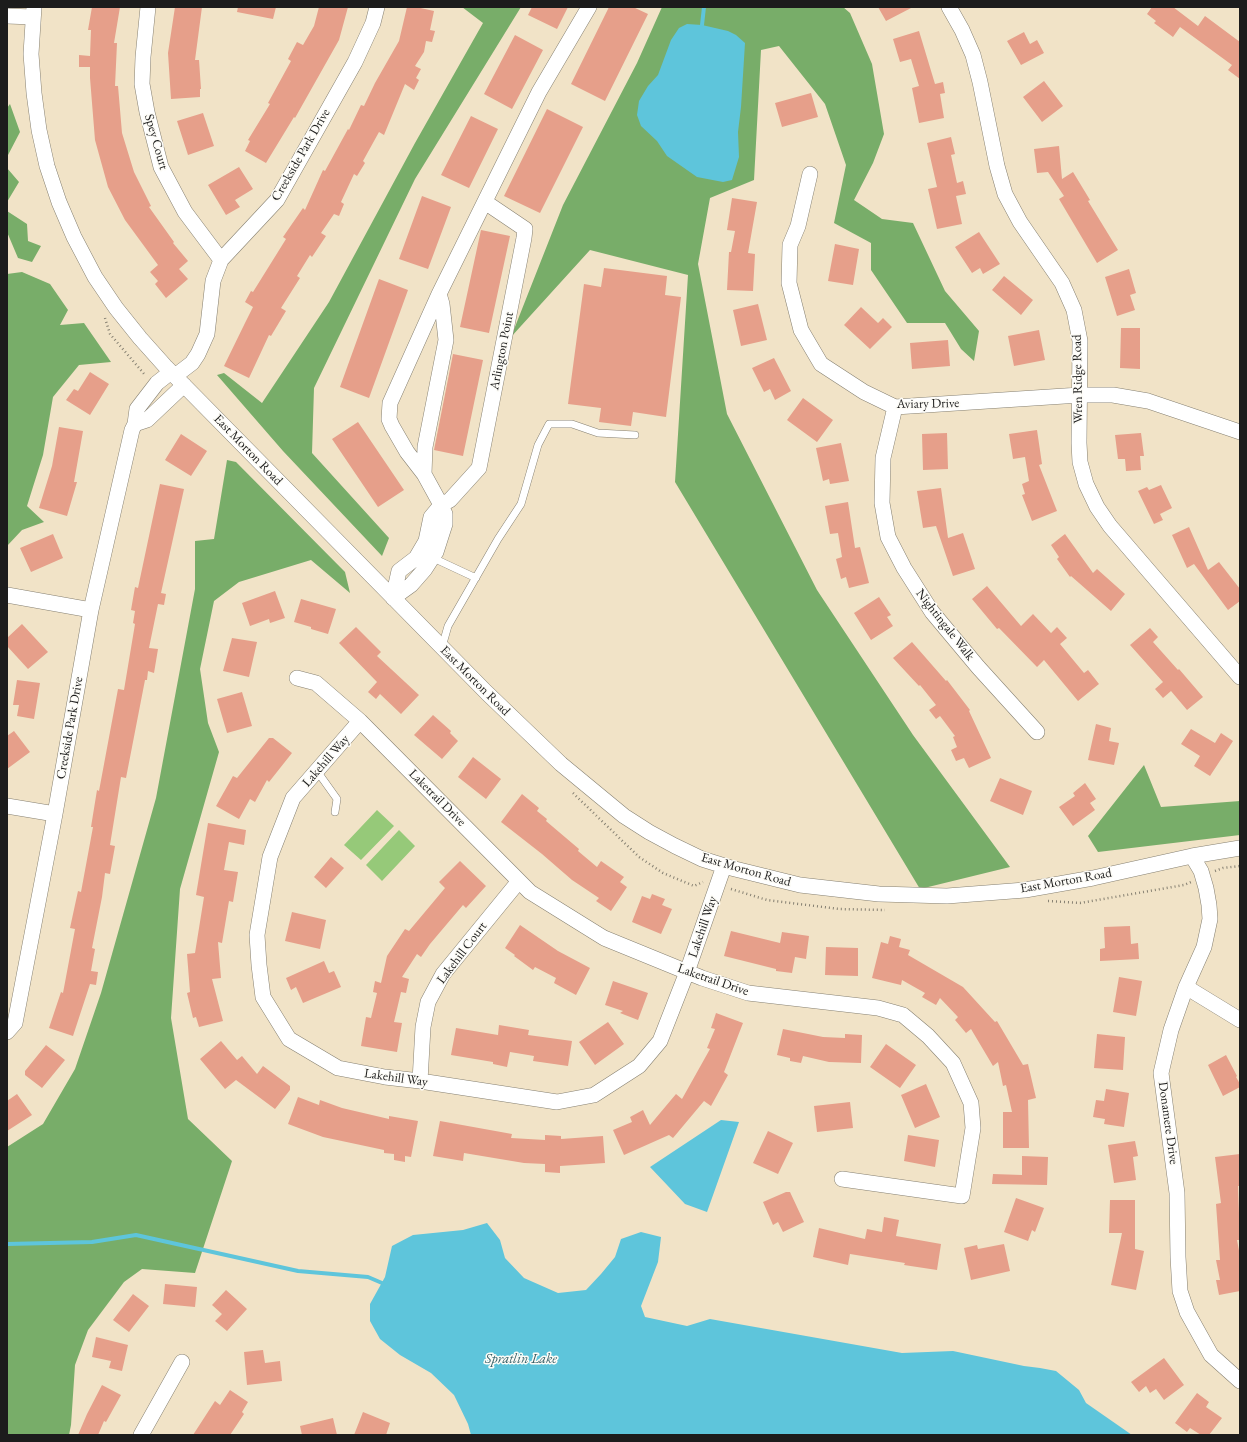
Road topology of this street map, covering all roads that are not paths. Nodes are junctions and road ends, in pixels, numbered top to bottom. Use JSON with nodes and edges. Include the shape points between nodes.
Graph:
{"nodes":[{"id":1,"x":148,"y":7,"type":"edge"},
{"id":2,"x":377,"y":7,"type":"edge"},
{"id":3,"x":589,"y":7,"type":"edge"},
{"id":4,"x":949,"y":7,"type":"edge"},
{"id":5,"x":33,"y":12,"type":"edge"},
{"id":6,"x":7,"y":16,"type":"edge"},
{"id":7,"x":810,"y":174,"type":"dead end"},
{"id":8,"x":485,"y":202,"type":"junction"},
{"id":9,"x":221,"y":260,"type":"junction"},
{"id":10,"x":439,"y":294,"type":"junction"},
{"id":11,"x":177,"y":378,"type":"junction"},
{"id":12,"x":1080,"y":395,"type":"junction"},
{"id":13,"x":896,"y":407,"type":"junction"},
{"id":14,"x":135,"y":424,"type":"junction"},
{"id":15,"x":1240,"y":432,"type":"edge"},
{"id":16,"x":636,"y":435,"type":"dead end"},
{"id":17,"x":424,"y":474,"type":"junction"},
{"id":18,"x":441,"y":505,"type":"junction"},
{"id":19,"x":426,"y":554,"type":"junction"},
{"id":20,"x":476,"y":578,"type":"junction"},
{"id":21,"x":7,"y":595,"type":"edge"},
{"id":22,"x":393,"y":598,"type":"junction"},
{"id":23,"x":91,"y":610,"type":"junction"},
{"id":24,"x":442,"y":647,"type":"junction"},
{"id":25,"x":1240,"y":677,"type":"edge"},
{"id":26,"x":297,"y":678,"type":"dead end"},
{"id":27,"x":360,"y":721,"type":"junction"},
{"id":28,"x":1037,"y":732,"type":"dead end"},
{"id":29,"x":318,"y":771,"type":"junction"},
{"id":30,"x":7,"y":806,"type":"edge"},
{"id":31,"x":335,"y":812,"type":"dead end"},
{"id":32,"x":55,"y":814,"type":"junction"},
{"id":33,"x":1240,"y":848,"type":"edge"},
{"id":34,"x":1192,"y":856,"type":"junction"},
{"id":35,"x":724,"y":866,"type":"junction"},
{"id":36,"x":520,"y":881,"type":"junction"},
{"id":37,"x":687,"y":972,"type":"junction"},
{"id":38,"x":1186,"y":987,"type":"junction"},
{"id":39,"x":1240,"y":1020,"type":"edge"},
{"id":40,"x":7,"y":1032,"type":"edge"},
{"id":41,"x":420,"y":1081,"type":"junction"},
{"id":42,"x":842,"y":1179,"type":"dead end"},
{"id":43,"x":182,"y":1362,"type":"dead end"},
{"id":44,"x":1240,"y":1381,"type":"edge"},
{"id":45,"x":141,"y":1435,"type":"edge"}],
"edges":[{"from":1,"to":9,"type":"street","name":"Spey Court","via":[[142,84],[161,167],[185,212]]},
{"from":2,"to":9,"type":"street","name":"Creekside Park Drive","via":[[373,23],[355,62],[277,200]]},
{"from":3,"to":8,"type":"street","via":[[539,92]]},
{"from":4,"to":12,"type":"street","name":"Wren Ridge Road","via":[[973,55],[1005,194],[1020,222],[1062,283],[1074,310],[1080,341]]},
{"from":5,"to":6,"type":"street"},
{"from":5,"to":11,"type":"street","name":"East Morton Road","via":[[32,54],[39,130],[59,202],[95,277],[135,332]]},
{"from":7,"to":13,"type":"street","name":"Aviary Drive","via":[[798,226],[790,245],[789,283],[801,330],[821,364],[864,392]]},
{"from":8,"to":10,"type":"street"},
{"from":8,"to":18,"type":"street","name":"Arlington Point","via":[[524,229],[524,238],[479,468],[450,500]]},
{"from":9,"to":11,"type":"street","name":"Creekside Park Drive","via":[[213,281],[207,334],[192,363]]},
{"from":10,"to":17,"type":"street","via":[[446,340],[425,447]]},
{"from":10,"to":17,"type":"street","via":[[389,410],[389,419],[406,452]]},
{"from":11,"to":14,"type":"street","name":"Creekside Park Drive","via":[[172,395],[147,420]]},
{"from":11,"to":14,"type":"street","name":"Creekside Park Drive","via":[[155,386],[136,408]]},
{"from":11,"to":22,"type":"street","name":"East Morton Road"},
{"from":12,"to":13,"type":"street","name":"Aviary Drive"},
{"from":12,"to":15,"type":"street","name":"Aviary Drive","via":[[1113,395],[1148,401]]},
{"from":12,"to":25,"type":"street","name":"Wren Ridge Road","via":[[1080,462],[1086,484],[1097,507],[1110,526]]},
{"from":13,"to":28,"type":"street","name":"Nightingale Walk","via":[[883,458],[882,503],[888,537],[932,612]]},
{"from":14,"to":23,"type":"street","name":"Creekside Park Drive"},
{"from":16,"to":20,"type":"lane","via":[[598,433],[572,424],[549,424],[538,445],[521,504]]},
{"from":17,"to":18,"type":"street"},
{"from":18,"to":19,"type":"street","via":[[445,514],[445,524],[436,552]]},
{"from":19,"to":20,"type":"lane"},
{"from":19,"to":22,"type":"street","via":[[425,569],[411,585]]},
{"from":20,"to":24,"type":"lane","via":[[448,626]]},
{"from":21,"to":23,"type":"street"},
{"from":22,"to":24,"type":"street","name":"East Morton Road"},
{"from":23,"to":32,"type":"street","name":"Creekside Park Drive"},
{"from":24,"to":35,"type":"street","name":"East Morton Road","via":[[561,764],[624,816],[675,846]]},
{"from":26,"to":27,"type":"street","name":"Laketrail Drive","via":[[316,683]]},
{"from":27,"to":29,"type":"street","name":"Lakehill Way"},
{"from":27,"to":36,"type":"street","name":"Laketrail Drive"},
{"from":29,"to":31,"type":"lane","via":[[338,799]]},
{"from":29,"to":41,"type":"street","name":"Lakehill Way","via":[[293,798],[270,857],[257,935],[263,997],[290,1039],[338,1068]]},
{"from":30,"to":32,"type":"street"},
{"from":32,"to":40,"type":"street","name":"Creekside Park Drive","via":[[15,1023]]},
{"from":33,"to":34,"type":"street","name":"East Morton Road"},
{"from":34,"to":35,"type":"street","name":"East Morton Road","via":[[1025,890],[947,896],[878,894],[800,885]]},
{"from":34,"to":38,"type":"street","name":"Donamere Drive","via":[[1206,888],[1210,919],[1204,947]]},
{"from":35,"to":37,"type":"street","name":"Lakehill Way"},
{"from":36,"to":37,"type":"street","name":"Laketrail Drive","via":[[530,892],[604,938]]},
{"from":36,"to":41,"type":"street","name":"Lakehill Court","via":[[442,974],[428,1002],[423,1027]]},
{"from":37,"to":41,"type":"street","name":"Lakehill Way","via":[[660,1040],[639,1066],[594,1095],[558,1102]]},
{"from":37,"to":42,"type":"street","name":"Laketrail Drive","via":[[748,993],[878,1008],[903,1015],[928,1036],[953,1063],[971,1104],[973,1128],[962,1196]]},
{"from":38,"to":39,"type":"street"},
{"from":38,"to":44,"type":"street","name":"Donamere Drive","via":[[1171,1030],[1161,1073],[1177,1193],[1180,1291],[1187,1312],[1211,1355]]},
{"from":43,"to":45,"type":"street"}]}
